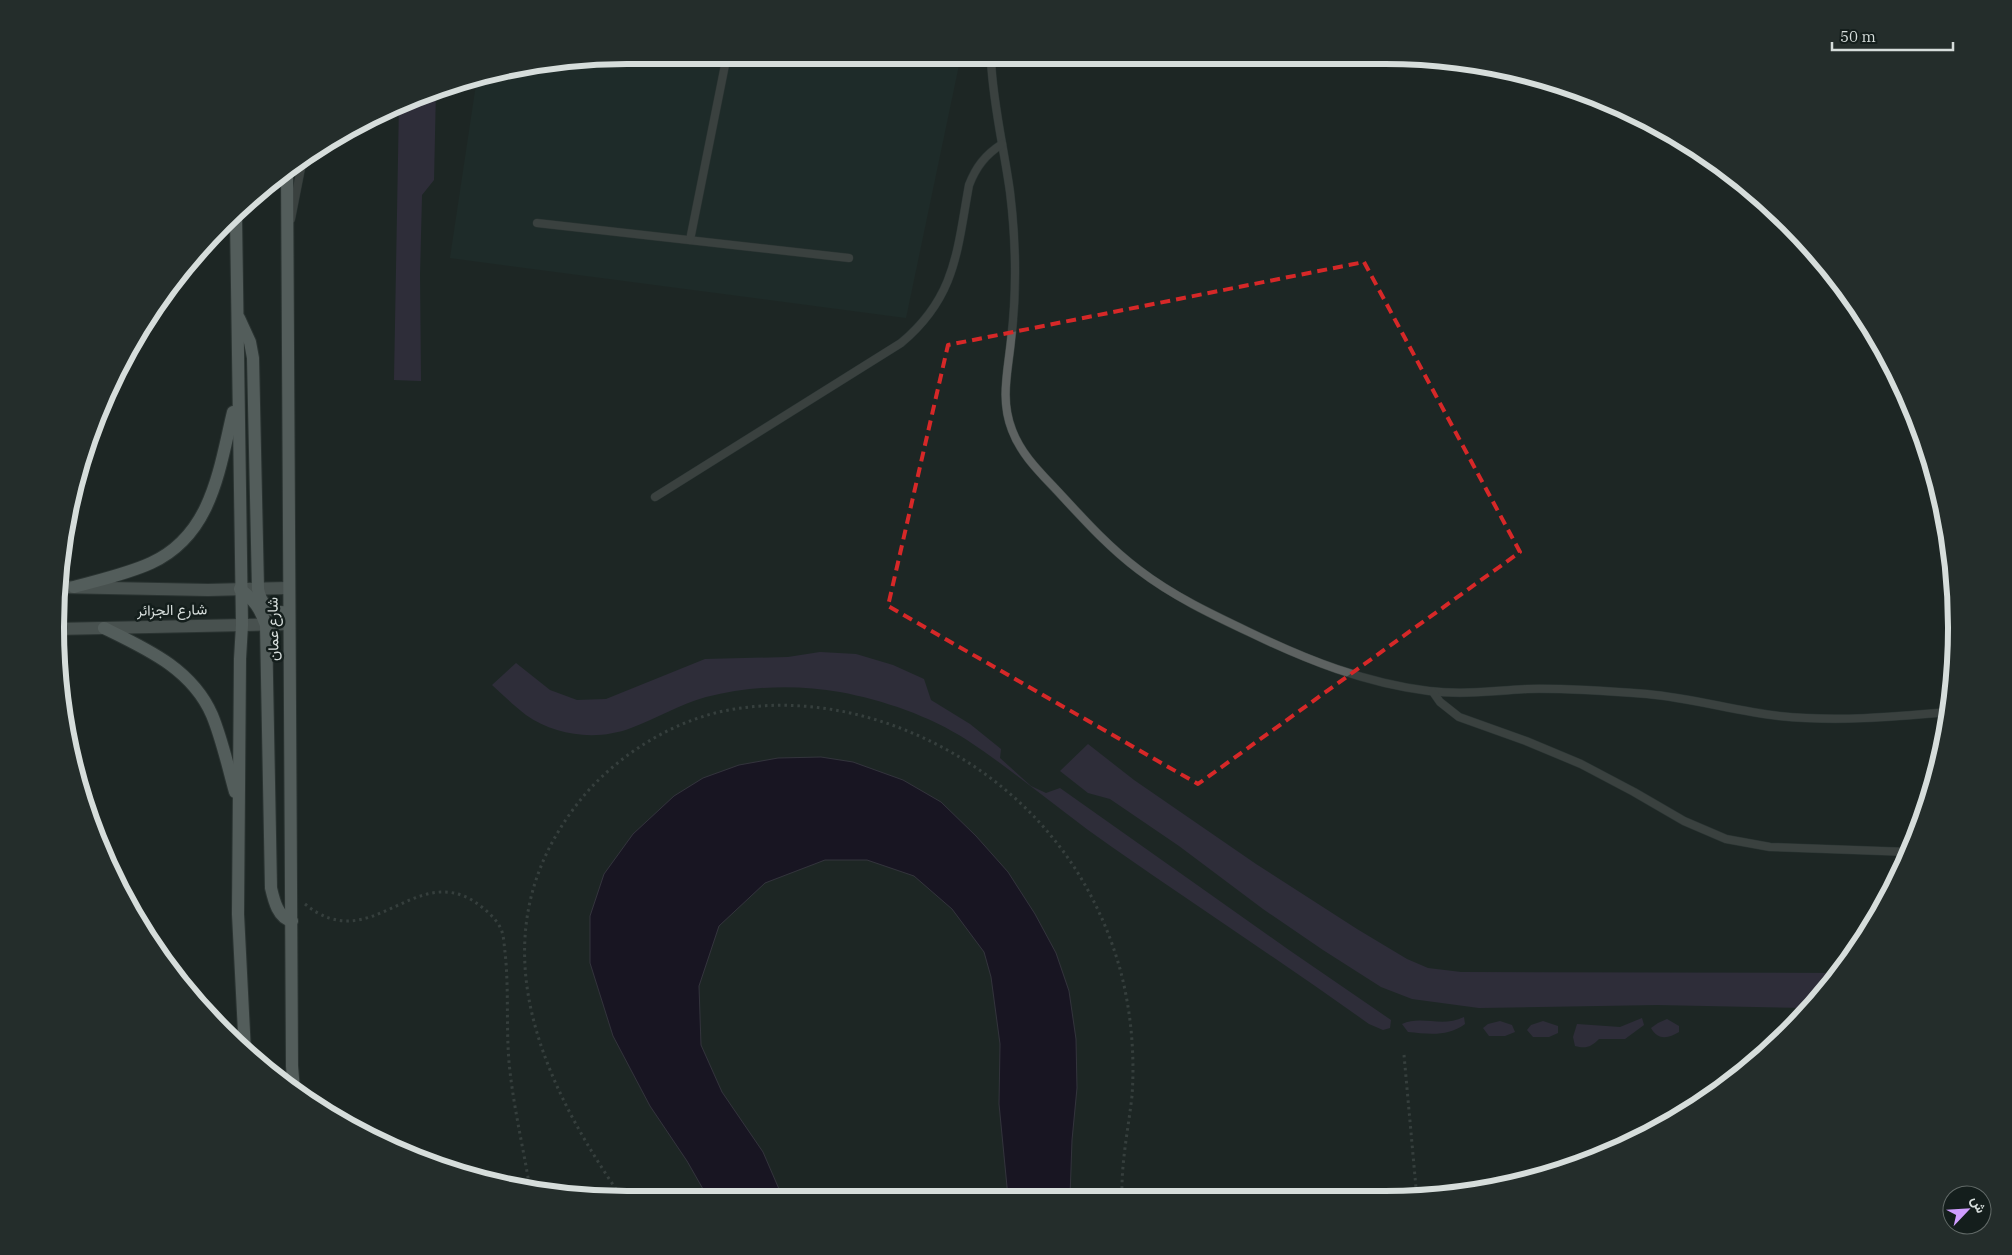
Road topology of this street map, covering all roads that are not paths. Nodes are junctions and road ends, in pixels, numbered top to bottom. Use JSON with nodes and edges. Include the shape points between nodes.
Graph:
{"nodes":[{"id":1,"x":725,"y":64,"type":"edge"},
{"id":2,"x":992,"y":64,"type":"edge"},
{"id":3,"x":1002,"y":144,"type":"junction"},
{"id":4,"x":301,"y":168,"type":"edge"},
{"id":5,"x":287,"y":178,"type":"edge"},
{"id":6,"x":236,"y":222,"type":"edge"},
{"id":7,"x":537,"y":223,"type":"dead end"},
{"id":8,"x":288,"y":236,"type":"junction"},
{"id":9,"x":690,"y":240,"type":"junction"},
{"id":10,"x":849,"y":258,"type":"dead end"},
{"id":11,"x":237,"y":313,"type":"junction"},
{"id":12,"x":238,"y":395,"type":"junction"},
{"id":13,"x":656,"y":497,"type":"dead end"},
{"id":14,"x":65,"y":587,"type":"edge"},
{"id":15,"x":74,"y":587,"type":"junction"},
{"id":16,"x":288,"y":588,"type":"junction"},
{"id":17,"x":240,"y":589,"type":"junction"},
{"id":18,"x":258,"y":589,"type":"junction"},
{"id":19,"x":289,"y":618,"type":"junction"},
{"id":20,"x":242,"y":625,"type":"junction"},
{"id":21,"x":266,"y":625,"type":"junction"},
{"id":22,"x":104,"y":628,"type":"junction"},
{"id":23,"x":64,"y":629,"type":"edge"},
{"id":24,"x":1433,"y":692,"type":"junction"},
{"id":25,"x":1941,"y":713,"type":"edge"},
{"id":26,"x":239,"y":804,"type":"junction"},
{"id":27,"x":1901,"y":852,"type":"edge"},
{"id":28,"x":292,"y":921,"type":"junction"},
{"id":29,"x":244,"y":1040,"type":"edge"},
{"id":30,"x":293,"y":1082,"type":"edge"}],
"edges":[{"from":1,"to":9,"type":"lane"},
{"from":2,"to":3,"type":"lane"},
{"from":3,"to":13,"type":"lane","via":[[985,158],[973,175],[950,276],[935,307],[912,334]]},
{"from":3,"to":24,"type":"lane","via":[[1010,194],[1015,266],[1013,321],[1004,395],[1010,427],[1024,453],[1109,545],[1138,569],[1201,609],[1319,664],[1391,685]]},
{"from":4,"to":8,"type":"lane"},
{"from":5,"to":8,"type":"main road","name":"شارع عمان"},
{"from":6,"to":11,"type":"main road","name":"شارع عمان"},
{"from":7,"to":9,"type":"lane"},
{"from":8,"to":16,"type":"main road","name":"شارع عمان"},
{"from":9,"to":10,"type":"lane"},
{"from":11,"to":12,"type":"main road","name":"شارع عمان"},
{"from":11,"to":18,"type":"main road","via":[[250,342],[253,358]]},
{"from":12,"to":15,"type":"main road","via":[[212,496],[186,538],[151,563]]},
{"from":12,"to":17,"type":"main road","name":"شارع عمان"},
{"from":14,"to":15,"type":"main road","name":"شارع الجزائر"},
{"from":15,"to":17,"type":"main road","name":"شارع الجزائر"},
{"from":16,"to":18,"type":"main road","name":"شارع الجزائر"},
{"from":16,"to":19,"type":"main road","name":"شارع عمان"},
{"from":17,"to":18,"type":"main road","name":"شارع الجزائر"},
{"from":17,"to":20,"type":"main road","name":"شارع عمان"},
{"from":17,"to":21,"type":"main road","via":[[262,611]]},
{"from":18,"to":19,"type":"main road","via":[[265,606]]},
{"from":19,"to":21,"type":"main road","name":"شارع الجزائر"},
{"from":19,"to":28,"type":"main road","name":"شارع عمان"},
{"from":20,"to":21,"type":"main road","name":"شارع الجزائر"},
{"from":20,"to":22,"type":"main road","name":"شارع الجزائر"},
{"from":20,"to":26,"type":"main road","name":"شارع عمان"},
{"from":21,"to":28,"type":"main road","via":[[271,888],[282,916]]},
{"from":22,"to":23,"type":"main road","name":"شارع الجزائر"},
{"from":22,"to":26,"type":"main road","via":[[167,661],[193,685],[212,716]]},
{"from":24,"to":25,"type":"lane","via":[[1595,690],[1657,695],[1752,712],[1811,718],[1879,718]]},
{"from":24,"to":27,"type":"lane","via":[[1459,717],[1581,764],[1684,822],[1719,836],[1770,847]]},
{"from":26,"to":29,"type":"main road","name":"شارع عمان","via":[[238,914]]},
{"from":28,"to":30,"type":"main road","name":"شارع عمان"}]}
